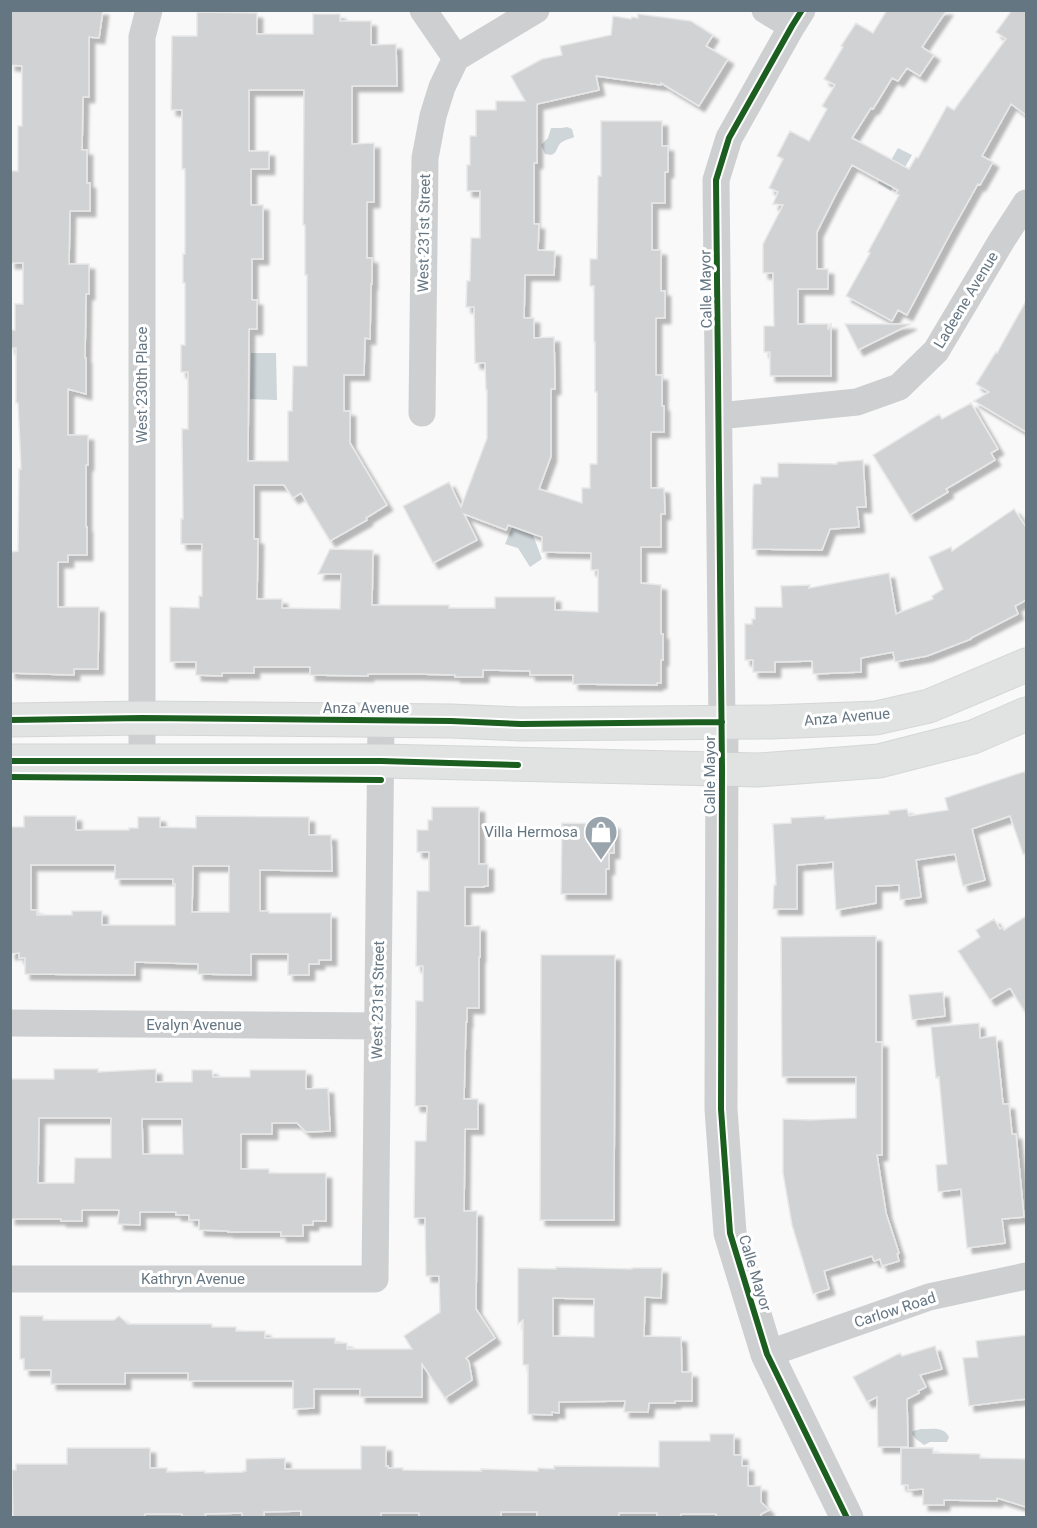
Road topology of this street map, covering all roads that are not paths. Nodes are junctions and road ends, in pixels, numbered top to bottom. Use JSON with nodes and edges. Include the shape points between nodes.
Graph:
{"nodes":[{"id":1,"x":149,"y":10,"type":"edge"},
{"id":2,"x":423,"y":10,"type":"edge"},
{"id":3,"x":536,"y":10,"type":"edge"},
{"id":4,"x":765,"y":10,"type":"edge"},
{"id":5,"x":797,"y":18,"type":"edge"},
{"id":6,"x":456,"y":58,"type":"junction"},
{"id":7,"x":1026,"y":204,"type":"edge"},
{"id":8,"x":422,"y":413,"type":"dead end"},
{"id":9,"x":719,"y":416,"type":"junction"},
{"id":10,"x":1026,"y":665,"type":"edge"},
{"id":11,"x":1026,"y":714,"type":"edge"},
{"id":12,"x":142,"y":718,"type":"junction"},
{"id":13,"x":10,"y":720,"type":"edge"},
{"id":14,"x":381,"y":720,"type":"junction"},
{"id":15,"x":722,"y":722,"type":"junction"},
{"id":16,"x":10,"y":761,"type":"edge"},
{"id":17,"x":142,"y":761,"type":"junction"},
{"id":18,"x":381,"y":761,"type":"junction"},
{"id":19,"x":722,"y":769,"type":"junction"},
{"id":20,"x":10,"y":1023,"type":"edge"},
{"id":21,"x":378,"y":1026,"type":"junction"},
{"id":22,"x":1026,"y":1276,"type":"edge"},
{"id":23,"x":10,"y":1279,"type":"edge"},
{"id":24,"x":375,"y":1279,"type":"joint"},
{"id":25,"x":767,"y":1354,"type":"junction"},
{"id":26,"x":847,"y":1518,"type":"edge"}],
"edges":[{"from":1,"to":12,"type":"street","name":"West 230th Place","via":[[142,37]]},
{"from":2,"to":6,"type":"street"},
{"from":3,"to":6,"type":"street"},
{"from":4,"to":5,"type":"street"},
{"from":5,"to":9,"type":"street","name":"Calle Mayor","via":[[729,138],[716,180]]},
{"from":6,"to":8,"type":"street","name":"West 231st Street","via":[[442,87],[425,159]]},
{"from":7,"to":9,"type":"street","name":"Ladeene Avenue","via":[[936,351],[899,387],[857,402]]},
{"from":9,"to":15,"type":"street","name":"Calle Mayor"},
{"from":10,"to":15,"type":"main road","name":"Anza Avenue","via":[[929,706],[876,718]]},
{"from":11,"to":19,"type":"main road","via":[[973,737],[879,761]]},
{"from":12,"to":13,"type":"main road","name":"Anza Avenue"},
{"from":12,"to":14,"type":"main road","name":"Anza Avenue"},
{"from":12,"to":17,"type":"street","name":"West 230th Place"},
{"from":14,"to":15,"type":"main road","name":"Anza Avenue","via":[[521,724]]},
{"from":14,"to":18,"type":"street","name":"West 231st Street"},
{"from":15,"to":19,"type":"street","name":"Calle Mayor"},
{"from":16,"to":17,"type":"main road"},
{"from":17,"to":18,"type":"main road"},
{"from":18,"to":19,"type":"main road"},
{"from":18,"to":21,"type":"street","name":"West 231st Street"},
{"from":19,"to":25,"type":"street","name":"Calle Mayor","via":[[721,1109],[729,1221]]},
{"from":20,"to":21,"type":"street","name":"Evalyn Avenue"},
{"from":21,"to":24,"type":"street","name":"West 231st Street"},
{"from":22,"to":25,"type":"street","name":"Carlow Road","via":[[929,1298]]},
{"from":23,"to":24,"type":"street","name":"Kathryn Avenue"},
{"from":25,"to":26,"type":"street","name":"Calle Mayor"}]}
